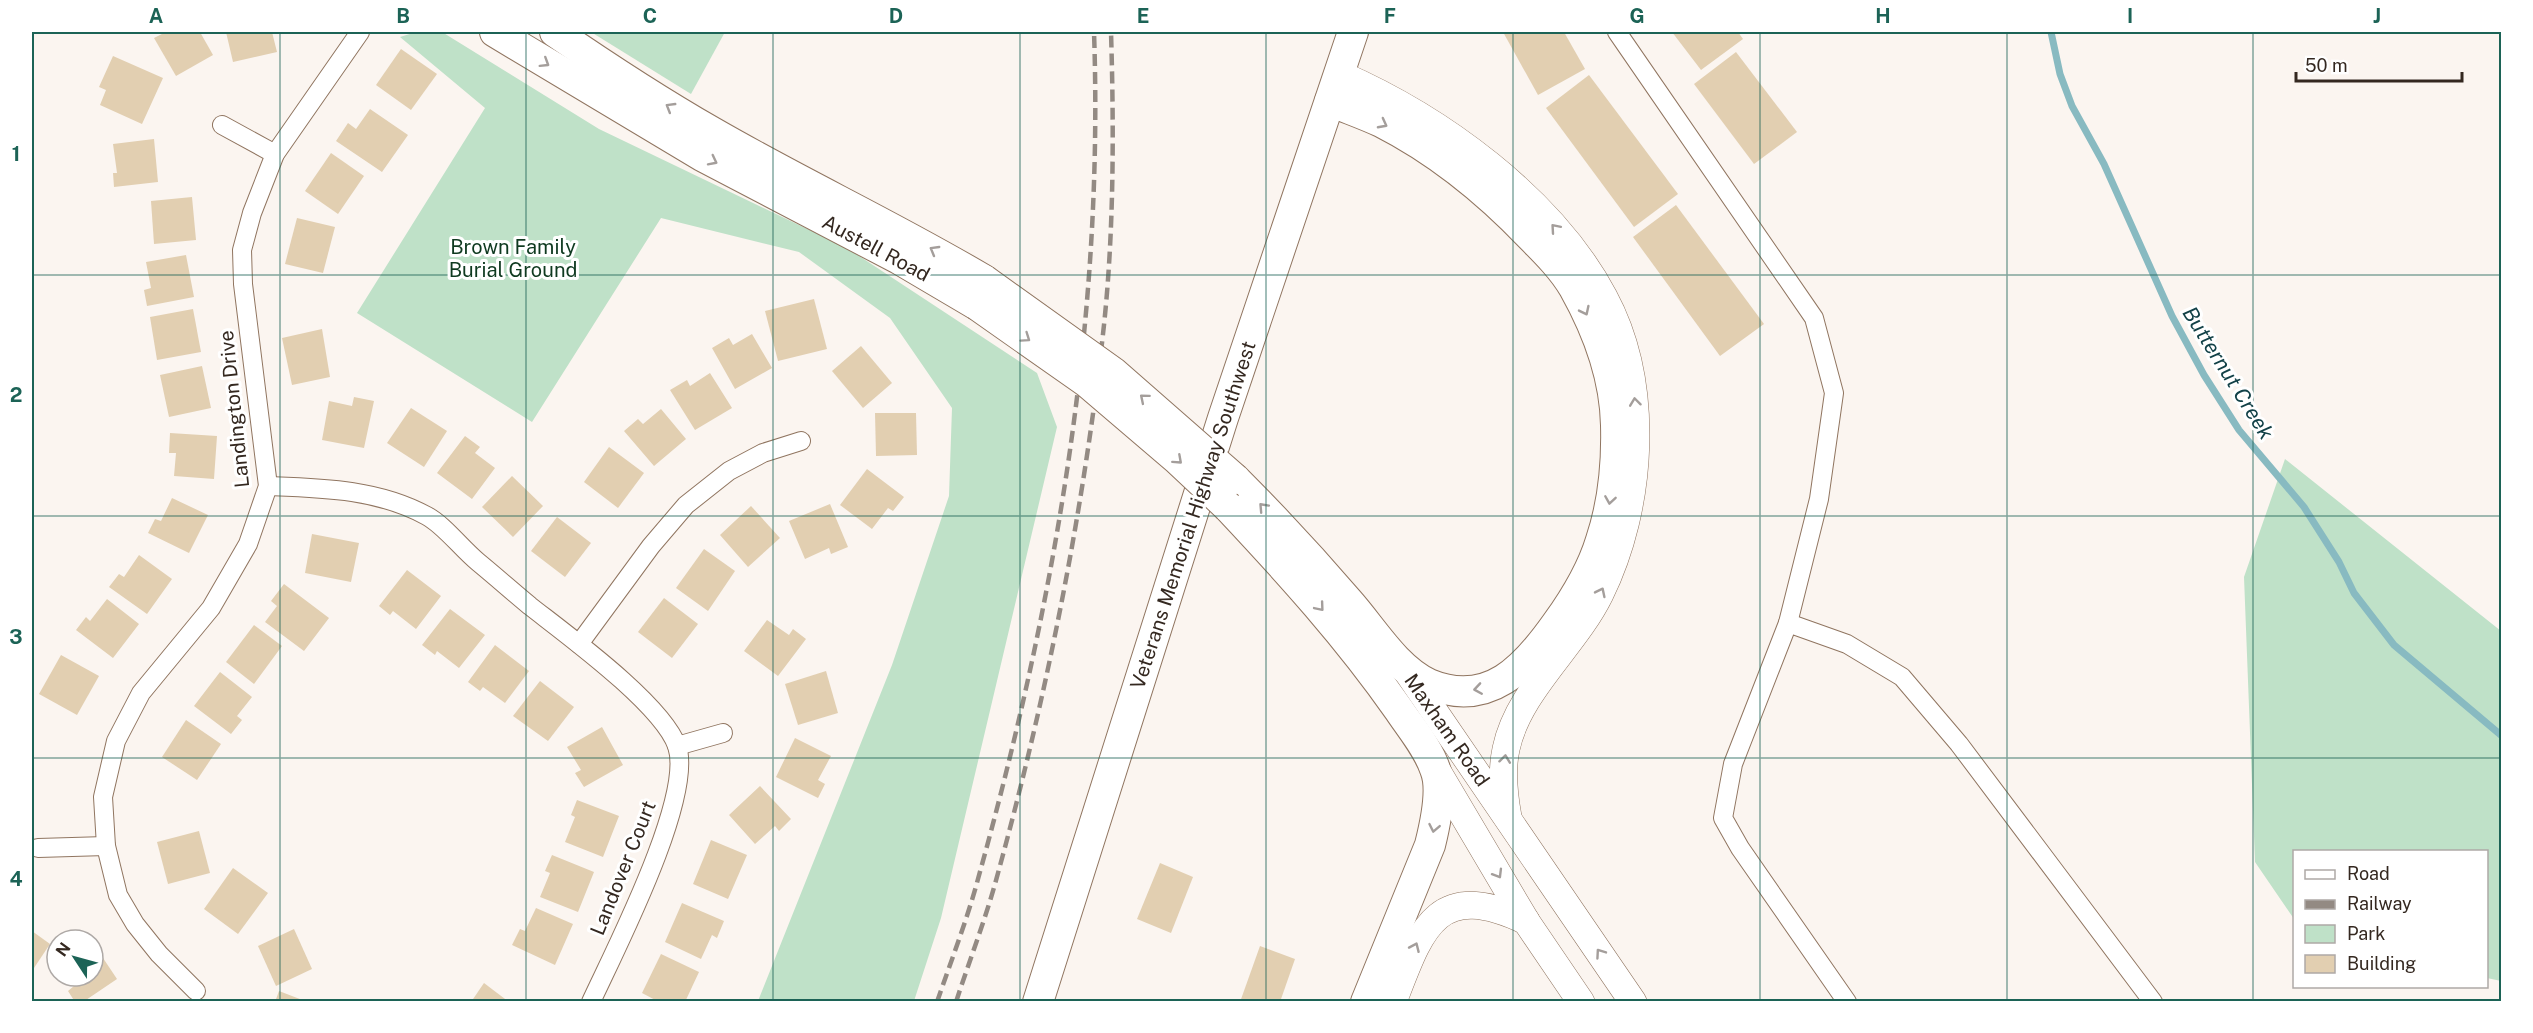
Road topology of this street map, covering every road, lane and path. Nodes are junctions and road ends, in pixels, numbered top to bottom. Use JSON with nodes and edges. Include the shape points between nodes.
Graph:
{"nodes":[{"id":1,"x":360,"y":32,"type":"edge"},
{"id":2,"x":495,"y":32,"type":"edge"},
{"id":3,"x":555,"y":32,"type":"edge"},
{"id":4,"x":1353,"y":32,"type":"edge"},
{"id":5,"x":1617,"y":32,"type":"edge"},
{"id":6,"x":1334,"y":87,"type":"junction"},
{"id":7,"x":222,"y":125,"type":"dead end"},
{"id":8,"x":275,"y":154,"type":"junction"},
{"id":9,"x":981,"y":293,"type":"junction"},
{"id":10,"x":801,"y":441,"type":"dead end"},
{"id":11,"x":268,"y":486,"type":"junction"},
{"id":12,"x":1232,"y":493,"type":"joint"},
{"id":13,"x":1285,"y":550,"type":"junction"},
{"id":14,"x":1788,"y":623,"type":"junction"},
{"id":15,"x":579,"y":644,"type":"junction"},
{"id":16,"x":1406,"y":670,"type":"junction"},
{"id":17,"x":723,"y":733,"type":"dead end"},
{"id":18,"x":677,"y":746,"type":"junction"},
{"id":19,"x":1436,"y":770,"type":"junction"},
{"id":20,"x":1508,"y":817,"type":"junction"},
{"id":21,"x":106,"y":846,"type":"junction"},
{"id":22,"x":38,"y":848,"type":"dead end"},
{"id":23,"x":1526,"y":921,"type":"junction"},
{"id":24,"x":196,"y":991,"type":"dead end"},
{"id":25,"x":591,"y":1002,"type":"edge"},
{"id":26,"x":1038,"y":1002,"type":"edge"},
{"id":27,"x":1366,"y":1002,"type":"edge"},
{"id":28,"x":1393,"y":1002,"type":"edge"},
{"id":29,"x":1581,"y":1002,"type":"edge"},
{"id":30,"x":1633,"y":1002,"type":"edge"},
{"id":31,"x":1847,"y":1002,"type":"edge"},
{"id":32,"x":2153,"y":1002,"type":"edge"}],
"edges":[{"from":1,"to":8,"type":"street","name":"Landington Drive"},
{"from":2,"to":9,"type":"main road","name":"Austell Road","one_way":true,"via":[[702,156],[899,259]]},
{"from":9,"to":3,"type":"main road","name":"Austell Road","one_way":true,"via":[[925,245],[712,132],[620,77]]},
{"from":4,"to":6,"type":"main road","name":"Veterans Memorial Highway Southwest"},
{"from":5,"to":14,"type":"street","via":[[1814,318],[1834,393],[1819,499]]},
{"from":6,"to":16,"type":"main road","one_way":true,"via":[[1483,192],[1535,241],[1572,285],[1585,310],[1600,343],[1614,397],[1616,456],[1601,543],[1567,610],[1535,653],[1496,684],[1470,690],[1429,684]]},
{"from":20,"to":6,"type":"main road","one_way":true,"via":[[1503,770],[1512,730],[1532,693],[1568,646],[1600,593],[1622,537],[1636,443],[1636,404],[1630,375],[1605,298],[1580,259],[1544,216],[1493,169],[1410,109],[1376,90]]},
{"from":6,"to":26,"type":"main road","name":"Veterans Memorial Highway Southwest","via":[[1223,418]]},
{"from":7,"to":8,"type":"street"},
{"from":8,"to":11,"type":"street","name":"Landington Drive","via":[[242,250]]},
{"from":9,"to":12,"type":"main road","name":"Austell Road","bridge":true,"via":[[1114,373]]},
{"from":10,"to":15,"type":"street","via":[[763,453],[729,471],[686,505]]},
{"from":11,"to":15,"type":"street","name":"Landover Court","via":[[338,488],[394,502],[429,517]]},
{"from":11,"to":21,"type":"street","name":"Landington Drive","via":[[248,544],[211,608],[141,693],[116,741],[103,797]]},
{"from":12,"to":13,"type":"main road","name":"Maxham Road"},
{"from":13,"to":16,"type":"main road","name":"Maxham Road"},
{"from":13,"to":19,"type":"main road","name":"Maxham Road","one_way":true},
{"from":14,"to":31,"type":"street","via":[[1732,764],[1723,818]]},
{"from":14,"to":32,"type":"street","via":[[1847,644],[1902,677],[1959,744]]},
{"from":15,"to":18,"type":"street","name":"Landover Court","via":[[634,692],[662,722]]},
{"from":16,"to":20,"type":"main road","name":"Maxham Road"},
{"from":17,"to":18,"type":"street"},
{"from":18,"to":25,"type":"street","name":"Landover Court","via":[[679,774],[662,843]]},
{"from":19,"to":23,"type":"main road","name":"Maxham Road","one_way":true},
{"from":19,"to":27,"type":"main road","one_way":true,"via":[[1435,824],[1430,845]]},
{"from":30,"to":20,"type":"main road","name":"Maxham Road","one_way":true},
{"from":21,"to":22,"type":"street"},
{"from":21,"to":24,"type":"street","name":"Landington Drive","via":[[118,895],[135,924]]},
{"from":28,"to":23,"type":"main road","one_way":true,"via":[[1418,940],[1436,918],[1450,910],[1475,905],[1504,910]]},
{"from":23,"to":29,"type":"main road","name":"Maxham Road"}]}
